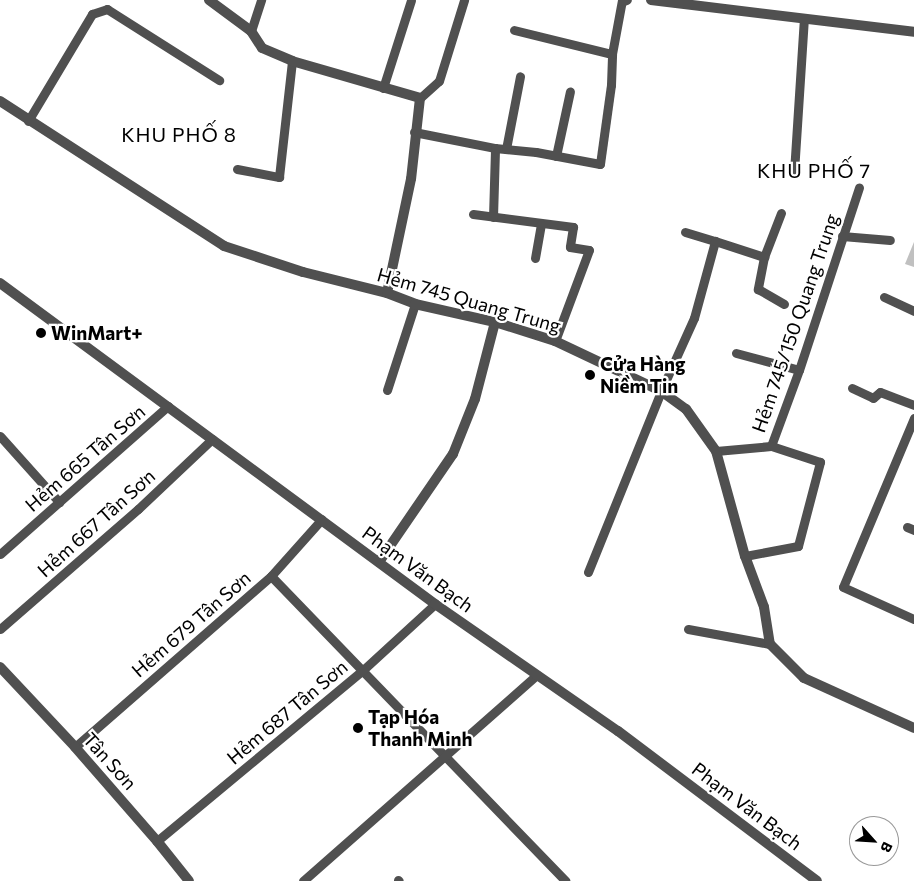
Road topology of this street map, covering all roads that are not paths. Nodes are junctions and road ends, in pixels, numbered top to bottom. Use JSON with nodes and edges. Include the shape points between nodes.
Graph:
{"nodes":[{"id":1,"x":209,"y":0,"type":"edge"},
{"id":2,"x":261,"y":0,"type":"edge"},
{"id":3,"x":411,"y":0,"type":"edge"},
{"id":4,"x":464,"y":0,"type":"edge"},
{"id":5,"x":624,"y":0,"type":"edge"},
{"id":6,"x":651,"y":0,"type":"edge"},
{"id":7,"x":804,"y":19,"type":"junction"},
{"id":8,"x":514,"y":30,"type":"dead end"},
{"id":9,"x":251,"y":31,"type":"junction"},
{"id":10,"x":914,"y":32,"type":"edge"},
{"id":11,"x":612,"y":54,"type":"junction"},
{"id":12,"x":292,"y":61,"type":"junction"},
{"id":13,"x":520,"y":76,"type":"dead end"},
{"id":14,"x":219,"y":80,"type":"dead end"},
{"id":15,"x":383,"y":88,"type":"junction"},
{"id":16,"x":570,"y":92,"type":"dead end"},
{"id":17,"x":420,"y":98,"type":"junction"},
{"id":18,"x":0,"y":101,"type":"edge"},
{"id":19,"x":28,"y":121,"type":"junction"},
{"id":20,"x":414,"y":132,"type":"junction"},
{"id":21,"x":495,"y":148,"type":"junction"},
{"id":22,"x":506,"y":149,"type":"junction"},
{"id":23,"x":556,"y":156,"type":"junction"},
{"id":24,"x":238,"y":169,"type":"dead end"},
{"id":25,"x":794,"y":172,"type":"dead end"},
{"id":26,"x":859,"y":188,"type":"dead end"},
{"id":27,"x":781,"y":213,"type":"dead end"},
{"id":28,"x":473,"y":214,"type":"dead end"},
{"id":29,"x":493,"y":217,"type":"junction"},
{"id":30,"x":541,"y":224,"type":"junction"},
{"id":31,"x":685,"y":232,"type":"dead end"},
{"id":32,"x":842,"y":236,"type":"junction"},
{"id":33,"x":890,"y":240,"type":"dead end"},
{"id":34,"x":715,"y":241,"type":"junction"},
{"id":35,"x":764,"y":257,"type":"junction"},
{"id":36,"x":536,"y":258,"type":"dead end"},
{"id":37,"x":0,"y":283,"type":"edge"},
{"id":38,"x":387,"y":293,"type":"junction"},
{"id":39,"x":884,"y":297,"type":"dead end"},
{"id":40,"x":415,"y":304,"type":"junction"},
{"id":41,"x":784,"y":304,"type":"dead end"},
{"id":42,"x":914,"y":311,"type":"edge"},
{"id":43,"x":496,"y":322,"type":"junction"},
{"id":44,"x":555,"y":341,"type":"junction"},
{"id":45,"x":736,"y":353,"type":"dead end"},
{"id":46,"x":799,"y":370,"type":"junction"},
{"id":47,"x":852,"y":388,"type":"dead end"},
{"id":48,"x":387,"y":390,"type":"dead end"},
{"id":49,"x":661,"y":391,"type":"junction"},
{"id":50,"x":914,"y":405,"type":"edge"},
{"id":51,"x":168,"y":406,"type":"junction"},
{"id":52,"x":914,"y":418,"type":"edge"},
{"id":53,"x":0,"y":436,"type":"edge"},
{"id":54,"x":212,"y":439,"type":"junction"},
{"id":55,"x":771,"y":446,"type":"junction"},
{"id":56,"x":716,"y":451,"type":"junction"},
{"id":57,"x":59,"y":502,"type":"junction"},
{"id":58,"x":322,"y":519,"type":"junction"},
{"id":59,"x":0,"y":554,"type":"edge"},
{"id":60,"x":745,"y":556,"type":"junction"},
{"id":61,"x":379,"y":562,"type":"junction"},
{"id":62,"x":588,"y":572,"type":"dead end"},
{"id":63,"x":271,"y":576,"type":"junction"},
{"id":64,"x":435,"y":604,"type":"junction"},
{"id":65,"x":914,"y":619,"type":"edge"},
{"id":66,"x":0,"y":629,"type":"edge"},
{"id":67,"x":688,"y":629,"type":"dead end"},
{"id":68,"x":770,"y":644,"type":"junction"},
{"id":69,"x":0,"y":667,"type":"edge"},
{"id":70,"x":363,"y":670,"type":"junction"},
{"id":71,"x":536,"y":675,"type":"junction"},
{"id":72,"x":914,"y":728,"type":"edge"},
{"id":73,"x":75,"y":747,"type":"junction"},
{"id":74,"x":446,"y":755,"type":"junction"},
{"id":75,"x":157,"y":841,"type":"junction"},
{"id":76,"x":189,"y":881,"type":"edge"},
{"id":77,"x":304,"y":881,"type":"edge"},
{"id":78,"x":566,"y":881,"type":"edge"},
{"id":79,"x":817,"y":881,"type":"edge"}],
"edges":[{"from":1,"to":9,"type":"street"},
{"from":2,"to":9,"type":"lane"},
{"from":3,"to":15,"type":"lane"},
{"from":4,"to":17,"type":"lane","via":[[439,82]]},
{"from":5,"to":11,"type":"lane"},
{"from":6,"to":7,"type":"street"},
{"from":7,"to":10,"type":"street"},
{"from":7,"to":25,"type":"lane"},
{"from":8,"to":11,"type":"lane"},
{"from":9,"to":12,"type":"street","via":[[262,48]]},
{"from":11,"to":23,"type":"lane","via":[[600,164]]},
{"from":12,"to":15,"type":"street"},
{"from":12,"to":24,"type":"lane","via":[[279,177]]},
{"from":13,"to":22,"type":"lane"},
{"from":14,"to":19,"type":"lane","via":[[108,9],[92,14]]},
{"from":15,"to":17,"type":"street"},
{"from":16,"to":23,"type":"lane"},
{"from":17,"to":20,"type":"street"},
{"from":18,"to":19,"type":"street","name":"Hẻm 745 Quang Trung"},
{"from":19,"to":38,"type":"street","name":"Hẻm 745 Quang Trung","via":[[224,246],[302,272]]},
{"from":20,"to":21,"type":"lane"},
{"from":20,"to":38,"type":"street","via":[[411,178]]},
{"from":21,"to":22,"type":"lane"},
{"from":21,"to":29,"type":"lane"},
{"from":22,"to":23,"type":"lane"},
{"from":26,"to":32,"type":"lane","name":"Hẻm 745/150 Quang Trung"},
{"from":27,"to":35,"type":"lane"},
{"from":28,"to":29,"type":"lane"},
{"from":29,"to":30,"type":"lane"},
{"from":30,"to":36,"type":"lane"},
{"from":30,"to":44,"type":"lane","via":[[573,227],[570,247],[589,250]]},
{"from":31,"to":34,"type":"lane"},
{"from":32,"to":33,"type":"lane"},
{"from":32,"to":46,"type":"lane","name":"Hẻm 745/150 Quang Trung"},
{"from":34,"to":35,"type":"lane"},
{"from":34,"to":49,"type":"lane","via":[[694,318]]},
{"from":35,"to":41,"type":"lane","via":[[758,289]]},
{"from":37,"to":51,"type":"street","name":"Phạm Văn Bạch"},
{"from":38,"to":40,"type":"street","name":"Hẻm 745 Quang Trung"},
{"from":39,"to":42,"type":"lane"},
{"from":40,"to":43,"type":"street","name":"Hẻm 745 Quang Trung"},
{"from":40,"to":48,"type":"lane"},
{"from":43,"to":44,"type":"street","name":"Hẻm 745 Quang Trung"},
{"from":43,"to":61,"type":"street","via":[[474,399],[453,454]]},
{"from":44,"to":49,"type":"street","name":"Hẻm 745 Quang Trung"},
{"from":45,"to":46,"type":"lane"},
{"from":46,"to":55,"type":"lane","name":"Hẻm 745/150 Quang Trung"},
{"from":47,"to":50,"type":"lane","via":[[873,398],[880,392]]},
{"from":49,"to":56,"type":"street","name":"Hẻm 745 Quang Trung","via":[[686,409]]},
{"from":49,"to":62,"type":"lane"},
{"from":51,"to":54,"type":"street","name":"Phạm Văn Bạch"},
{"from":51,"to":57,"type":"lane","name":"Hẻm 665 Tân Sơn"},
{"from":52,"to":65,"type":"lane","via":[[843,587]]},
{"from":53,"to":57,"type":"lane"},
{"from":54,"to":58,"type":"street","name":"Phạm Văn Bạch"},
{"from":54,"to":66,"type":"lane","name":"Hẻm 667 Tân Sơn","via":[[138,509]]},
{"from":55,"to":56,"type":"lane","name":"Hẻm 745/150 Quang Trung"},
{"from":55,"to":60,"type":"lane","via":[[820,462],[798,546]]},
{"from":56,"to":60,"type":"street","name":"Hẻm 745 Quang Trung"},
{"from":57,"to":59,"type":"lane","name":"Hẻm 665 Tân Sơn"},
{"from":58,"to":61,"type":"street","name":"Phạm Văn Bạch"},
{"from":58,"to":63,"type":"lane","name":"Hẻm 679 Tân Sơn"},
{"from":60,"to":68,"type":"street","name":"Hẻm 745 Quang Trung","via":[[764,607]]},
{"from":61,"to":64,"type":"street","name":"Phạm Văn Bạch"},
{"from":63,"to":70,"type":"lane"},
{"from":63,"to":73,"type":"lane","name":"Hẻm 679 Tân Sơn"},
{"from":64,"to":70,"type":"lane","name":"Hẻm 687 Tân Sơn"},
{"from":64,"to":71,"type":"street","name":"Phạm Văn Bạch"},
{"from":67,"to":68,"type":"lane"},
{"from":68,"to":72,"type":"street","via":[[804,678]]},
{"from":69,"to":73,"type":"street","name":"Tân Sơn"},
{"from":70,"to":74,"type":"lane"},
{"from":70,"to":75,"type":"lane","name":"Hẻm 687 Tân Sơn"},
{"from":71,"to":74,"type":"lane"},
{"from":71,"to":79,"type":"street","name":"Phạm Văn Bạch","via":[[618,732]]},
{"from":73,"to":75,"type":"street","name":"Tân Sơn"},
{"from":74,"to":77,"type":"lane"},
{"from":74,"to":78,"type":"lane"},
{"from":75,"to":76,"type":"street","name":"Tân Sơn"}]}
